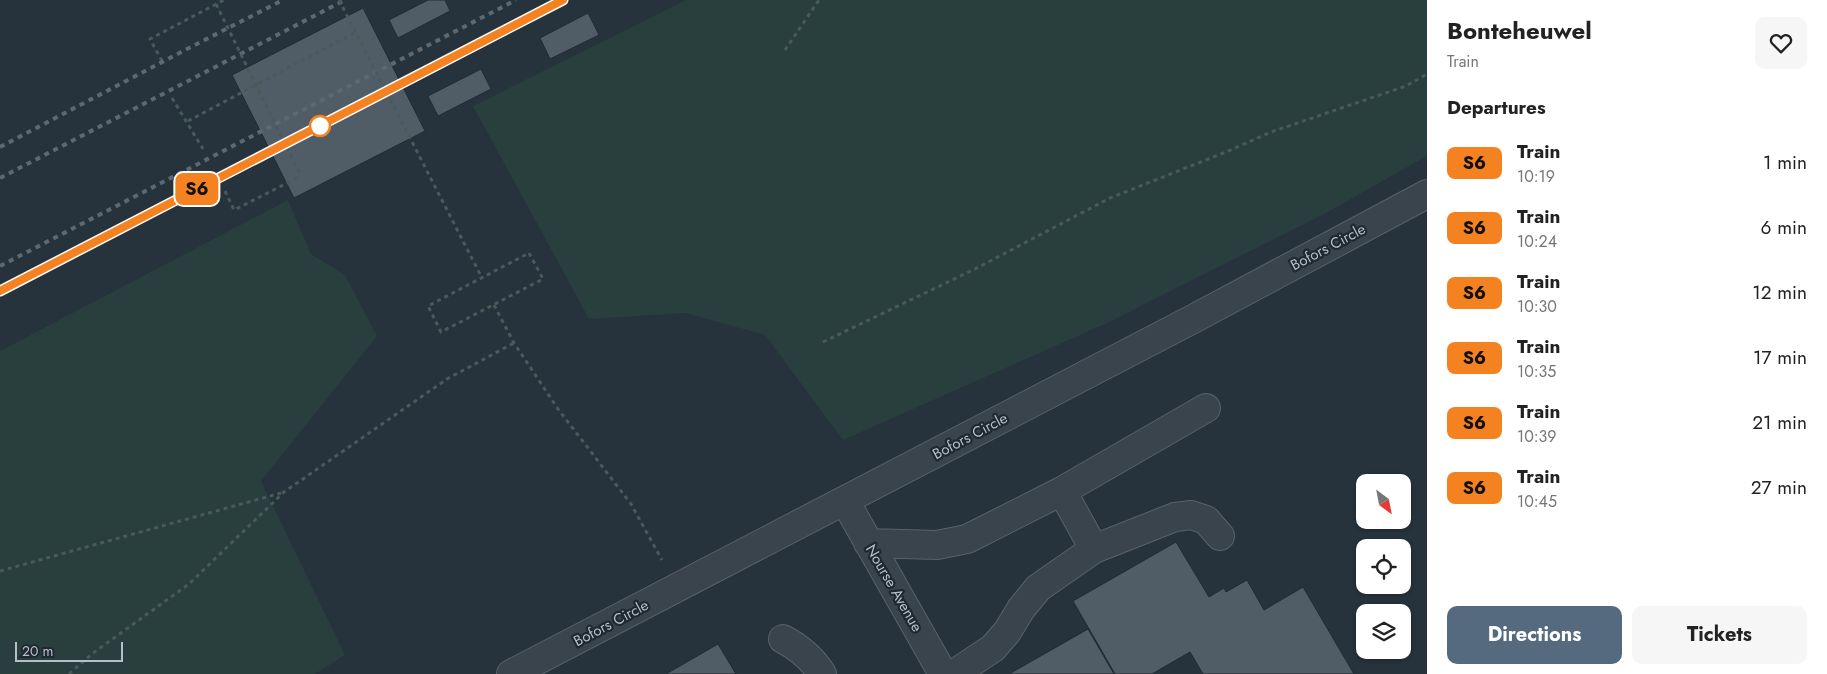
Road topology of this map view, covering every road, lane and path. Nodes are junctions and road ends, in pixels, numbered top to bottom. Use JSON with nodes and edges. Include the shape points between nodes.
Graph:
{"nodes":[{"id":1,"x":224,"y":0,"type":"edge"},
{"id":2,"x":339,"y":0,"type":"edge"},
{"id":3,"x":819,"y":0,"type":"edge"},
{"id":4,"x":216,"y":4,"type":"junction"},
{"id":5,"x":356,"y":32,"type":"junction"},
{"id":6,"x":785,"y":50,"type":"dead end"},
{"id":7,"x":162,"y":61,"type":"dead end"},
{"id":8,"x":1427,"y":74,"type":"edge"},
{"id":9,"x":256,"y":85,"type":"junction"},
{"id":10,"x":172,"y":98,"type":"dead end"},
{"id":11,"x":188,"y":121,"type":"junction"},
{"id":12,"x":203,"y":149,"type":"dead end"},
{"id":13,"x":224,"y":191,"type":"dead end"},
{"id":14,"x":1427,"y":194,"type":"edge"},
{"id":15,"x":482,"y":278,"type":"junction"},
{"id":16,"x":494,"y":305,"type":"junction"},
{"id":17,"x":514,"y":342,"type":"junction"},
{"id":18,"x":823,"y":342,"type":"dead end"},
{"id":19,"x":1206,"y":408,"type":"dead end"},
{"id":20,"x":1062,"y":491,"type":"junction"},
{"id":21,"x":284,"y":492,"type":"junction"},
{"id":22,"x":844,"y":501,"type":"junction"},
{"id":23,"x":1220,"y":536,"type":"dead end"},
{"id":24,"x":868,"y":543,"type":"junction"},
{"id":25,"x":1094,"y":548,"type":"junction"},
{"id":26,"x":662,"y":561,"type":"dead end"},
{"id":27,"x":0,"y":571,"type":"edge"},
{"id":28,"x":783,"y":639,"type":"dead end"},
{"id":29,"x":69,"y":674,"type":"edge"},
{"id":30,"x":511,"y":674,"type":"edge"},
{"id":31,"x":822,"y":674,"type":"edge"},
{"id":32,"x":943,"y":674,"type":"edge"},
{"id":33,"x":954,"y":674,"type":"edge"}],
"edges":[{"from":1,"to":4,"type":"path"},
{"from":2,"to":5,"type":"path","bridge":true},
{"from":3,"to":6,"type":"path"},
{"from":4,"to":7,"type":"path","via":[[150,39]]},
{"from":4,"to":9,"type":"path","bridge":true},
{"from":5,"to":9,"type":"path"},
{"from":5,"to":15,"type":"path","bridge":true},
{"from":8,"to":18,"type":"path","via":[[1406,86],[1271,132],[1110,198]]},
{"from":9,"to":11,"type":"path"},
{"from":9,"to":13,"type":"path","bridge":true,"via":[[301,176],[234,210]]},
{"from":10,"to":11,"type":"path"},
{"from":11,"to":12,"type":"path"},
{"from":14,"to":22,"type":"street","name":"Bofors Circle"},
{"from":15,"to":16,"type":"path","via":[[529,253],[542,279]]},
{"from":15,"to":16,"type":"path","via":[[428,306],[441,332]]},
{"from":16,"to":17,"type":"path"},
{"from":17,"to":21,"type":"path","via":[[447,380]]},
{"from":17,"to":26,"type":"path","via":[[558,409],[631,504]]},
{"from":19,"to":20,"type":"street"},
{"from":20,"to":24,"type":"street","via":[[967,539],[937,546]]},
{"from":20,"to":25,"type":"street"},
{"from":21,"to":27,"type":"path"},
{"from":21,"to":29,"type":"path","via":[[189,584]]},
{"from":22,"to":24,"type":"street","name":"Nourse Avenue"},
{"from":22,"to":30,"type":"street","name":"Bofors Circle"},
{"from":23,"to":25,"type":"street","via":[[1206,520],[1191,515],[1175,517]]},
{"from":24,"to":32,"type":"street","name":"Nourse Avenue"},
{"from":25,"to":33,"type":"street","via":[[1038,588],[993,648]]},
{"from":28,"to":31,"type":"street","via":[[800,647]]}]}
